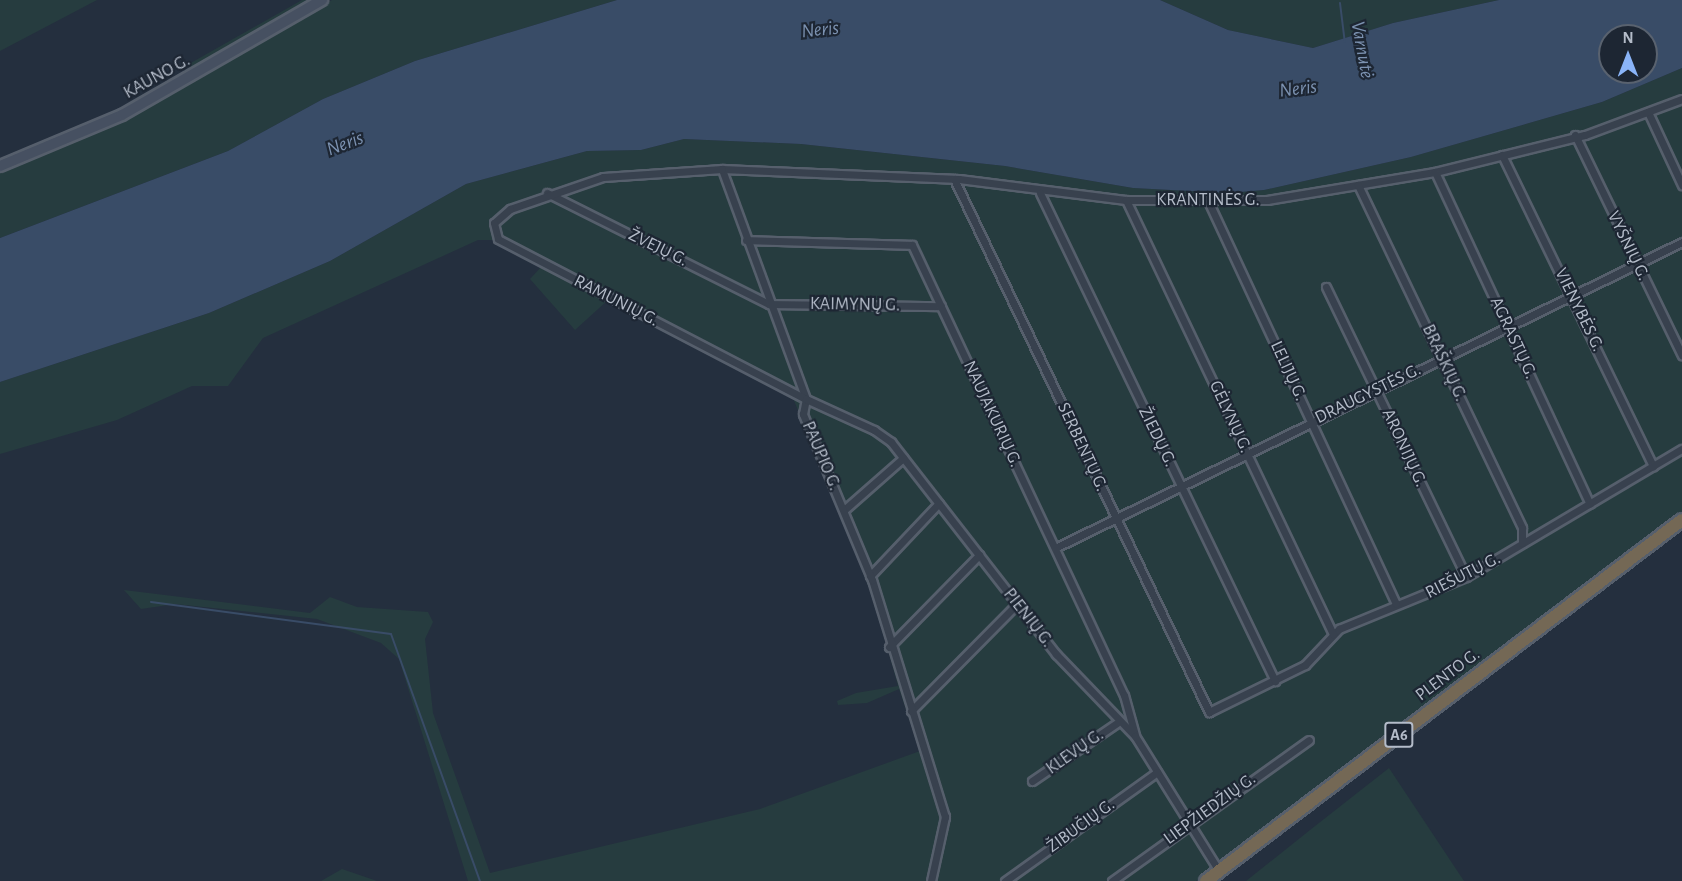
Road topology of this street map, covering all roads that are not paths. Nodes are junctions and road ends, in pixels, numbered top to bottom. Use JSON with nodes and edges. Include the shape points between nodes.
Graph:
{"nodes":[{"id":1,"x":322,"y":0,"type":"edge"},
{"id":2,"x":1682,"y":99,"type":"edge"},
{"id":3,"x":1648,"y":112,"type":"junction"},
{"id":4,"x":1575,"y":135,"type":"junction"},
{"id":5,"x":1502,"y":155,"type":"junction"},
{"id":6,"x":0,"y":166,"type":"edge"},
{"id":7,"x":722,"y":169,"type":"junction"},
{"id":8,"x":1435,"y":172,"type":"junction"},
{"id":9,"x":954,"y":179,"type":"junction"},
{"id":10,"x":1358,"y":185,"type":"junction"},
{"id":11,"x":1682,"y":185,"type":"edge"},
{"id":12,"x":547,"y":193,"type":"junction"},
{"id":13,"x":1040,"y":193,"type":"junction"},
{"id":14,"x":1126,"y":200,"type":"junction"},
{"id":15,"x":1209,"y":202,"type":"junction"},
{"id":16,"x":746,"y":240,"type":"junction"},
{"id":17,"x":1682,"y":242,"type":"edge"},
{"id":18,"x":1637,"y":265,"type":"junction"},
{"id":19,"x":1326,"y":287,"type":"dead end"},
{"id":20,"x":1572,"y":295,"type":"junction"},
{"id":21,"x":770,"y":304,"type":"junction"},
{"id":22,"x":941,"y":306,"type":"junction"},
{"id":23,"x":1507,"y":326,"type":"junction"},
{"id":24,"x":1682,"y":355,"type":"edge"},
{"id":25,"x":1442,"y":358,"type":"junction"},
{"id":26,"x":1377,"y":390,"type":"junction"},
{"id":27,"x":806,"y":399,"type":"junction"},
{"id":28,"x":1311,"y":421,"type":"junction"},
{"id":29,"x":1682,"y":449,"type":"edge"},
{"id":30,"x":1247,"y":453,"type":"junction"},
{"id":31,"x":903,"y":458,"type":"junction"},
{"id":32,"x":1653,"y":465,"type":"junction"},
{"id":33,"x":1180,"y":485,"type":"junction"},
{"id":34,"x":939,"y":503,"type":"junction"},
{"id":35,"x":1590,"y":504,"type":"junction"},
{"id":36,"x":844,"y":510,"type":"junction"},
{"id":37,"x":1115,"y":517,"type":"junction"},
{"id":38,"x":1682,"y":520,"type":"edge"},
{"id":39,"x":1522,"y":543,"type":"junction"},
{"id":40,"x":1054,"y":548,"type":"junction"},
{"id":41,"x":979,"y":555,"type":"junction"},
{"id":42,"x":870,"y":576,"type":"junction"},
{"id":43,"x":1466,"y":577,"type":"junction"},
{"id":44,"x":1018,"y":603,"type":"junction"},
{"id":45,"x":1396,"y":604,"type":"junction"},
{"id":46,"x":1333,"y":634,"type":"junction"},
{"id":47,"x":889,"y":647,"type":"junction"},
{"id":48,"x":1275,"y":681,"type":"junction"},
{"id":49,"x":910,"y":711,"type":"junction"},
{"id":50,"x":1212,"y":712,"type":"joint"},
{"id":51,"x":1117,"y":723,"type":"junction"},
{"id":52,"x":1135,"y":736,"type":"junction"},
{"id":53,"x":1309,"y":740,"type":"dead end"},
{"id":54,"x":1157,"y":772,"type":"junction"},
{"id":55,"x":1032,"y":781,"type":"dead end"},
{"id":56,"x":1189,"y":823,"type":"junction"},
{"id":57,"x":1219,"y":871,"type":"junction"},
{"id":58,"x":931,"y":881,"type":"edge"},
{"id":59,"x":1005,"y":881,"type":"edge"},
{"id":60,"x":1113,"y":881,"type":"edge"},
{"id":61,"x":1206,"y":881,"type":"edge"}],
"edges":[{"from":1,"to":6,"type":"main road","name":"KAUNO G.","via":[[122,115]]},
{"from":2,"to":3,"type":"street","name":"KRANTINĖS G."},
{"from":3,"to":4,"type":"street","name":"KRANTINĖS G."},
{"from":3,"to":11,"type":"street"},
{"from":4,"to":5,"type":"street","name":"KRANTINĖS G."},
{"from":4,"to":18,"type":"street","name":"VYŠNIŲ G."},
{"from":5,"to":8,"type":"street","name":"KRANTINĖS G."},
{"from":5,"to":20,"type":"street","name":"VIENYBĖS G."},
{"from":7,"to":9,"type":"street","name":"KRANTINĖS G."},
{"from":7,"to":12,"type":"street","via":[[603,177]]},
{"from":7,"to":16,"type":"street","name":"PAUPIO G."},
{"from":8,"to":10,"type":"street","name":"KRANTINĖS G."},
{"from":8,"to":23,"type":"street","name":"AGRASTŲ G."},
{"from":9,"to":13,"type":"street","name":"KRANTINĖS G."},
{"from":9,"to":37,"type":"street","name":"SERBENTŲ G."},
{"from":10,"to":15,"type":"street","name":"KRANTINĖS G.","via":[[1283,199]]},
{"from":10,"to":25,"type":"street","name":"BRAŠKIŲ G."},
{"from":12,"to":21,"type":"street","name":"ŽVEJŲ G."},
{"from":12,"to":27,"type":"street","name":"RAMUNIŲ G.","via":[[497,218],[492,228],[498,239]]},
{"from":13,"to":14,"type":"street","name":"KRANTINĖS G."},
{"from":13,"to":33,"type":"street","name":"ŽIEDŲ G."},
{"from":14,"to":15,"type":"street","name":"KRANTINĖS G."},
{"from":14,"to":30,"type":"street","name":"GĖLYNŲ G."},
{"from":15,"to":28,"type":"street","name":"LELIJŲ G."},
{"from":16,"to":21,"type":"street","name":"PAUPIO G."},
{"from":16,"to":22,"type":"street","name":"NAUJAKURIŲ G.","via":[[912,245]]},
{"from":17,"to":18,"type":"street","name":"DRAUGYSTĖS G."},
{"from":18,"to":20,"type":"street","name":"DRAUGYSTĖS G."},
{"from":18,"to":24,"type":"street","name":"VYŠNIŲ G."},
{"from":19,"to":26,"type":"street","name":"ARONIJŲ G."},
{"from":20,"to":23,"type":"street","name":"DRAUGYSTĖS G."},
{"from":20,"to":32,"type":"street","name":"VIENYBĖS G."},
{"from":21,"to":22,"type":"street","name":"KAIMYNŲ G."},
{"from":21,"to":27,"type":"street","name":"PAUPIO G."},
{"from":22,"to":40,"type":"street","name":"NAUJAKURIŲ G."},
{"from":23,"to":25,"type":"street","name":"DRAUGYSTĖS G."},
{"from":23,"to":35,"type":"street","name":"AGRASTŲ G."},
{"from":25,"to":26,"type":"street","name":"DRAUGYSTĖS G."},
{"from":25,"to":39,"type":"street","name":"BRAŠKIŲ G.","via":[[1522,528]]},
{"from":26,"to":28,"type":"street","name":"DRAUGYSTĖS G."},
{"from":26,"to":43,"type":"street","name":"ARONIJŲ G."},
{"from":27,"to":31,"type":"street","name":"PIENIŲ G.","via":[[874,430]]},
{"from":27,"to":36,"type":"street","name":"PAUPIO G.","via":[[803,414]]},
{"from":28,"to":30,"type":"street","name":"DRAUGYSTĖS G."},
{"from":28,"to":45,"type":"street","name":"LELIJŲ G."},
{"from":29,"to":32,"type":"street","name":"RIEŠUTŲ G."},
{"from":30,"to":33,"type":"street","name":"DRAUGYSTĖS G."},
{"from":30,"to":46,"type":"street","name":"GĖLYNŲ G."},
{"from":31,"to":34,"type":"street","name":"PIENIŲ G."},
{"from":31,"to":36,"type":"street"},
{"from":32,"to":35,"type":"street","name":"RIEŠUTŲ G."},
{"from":33,"to":37,"type":"street","name":"DRAUGYSTĖS G."},
{"from":33,"to":48,"type":"street","name":"ŽIEDŲ G."},
{"from":34,"to":41,"type":"street","name":"PIENIŲ G."},
{"from":34,"to":42,"type":"street"},
{"from":35,"to":39,"type":"street","name":"RIEŠUTŲ G."},
{"from":36,"to":42,"type":"street","name":"PAUPIO G."},
{"from":37,"to":40,"type":"street","name":"DRAUGYSTĖS G."},
{"from":37,"to":50,"type":"street","name":"SERBENTŲ G.","via":[[1205,707]]},
{"from":38,"to":57,"type":"highway","name":"PLENTO G.","number":"A6"},
{"from":39,"to":43,"type":"street","name":"RIEŠUTŲ G."},
{"from":40,"to":52,"type":"street","name":"NAUJAKURIŲ G.","via":[[1124,696]]},
{"from":41,"to":44,"type":"street","name":"PIENIŲ G."},
{"from":41,"to":47,"type":"street"},
{"from":42,"to":47,"type":"street","name":"PAUPIO G."},
{"from":43,"to":45,"type":"street","name":"RIEŠUTŲ G."},
{"from":44,"to":49,"type":"street"},
{"from":44,"to":51,"type":"street","name":"PIENIŲ G."},
{"from":45,"to":46,"type":"street","name":"RIEŠUTŲ G."},
{"from":46,"to":48,"type":"street","name":"RIEŠUTŲ G.","via":[[1305,665]]},
{"from":47,"to":49,"type":"street","name":"PAUPIO G."},
{"from":48,"to":50,"type":"street","name":"RIEŠUTŲ G."},
{"from":49,"to":58,"type":"street","name":"PAUPIO G.","via":[[945,817]]},
{"from":51,"to":52,"type":"street","name":"PIENIŲ G."},
{"from":51,"to":55,"type":"street","name":"KLEVŲ G."},
{"from":52,"to":54,"type":"street","name":"PIENIŲ G."},
{"from":53,"to":56,"type":"street","name":"LIEPŽIEDŽIŲ G."},
{"from":54,"to":56,"type":"street","name":"PIENIŲ G."},
{"from":54,"to":59,"type":"street","name":"ŽIBUČIŲ G."},
{"from":56,"to":57,"type":"street","name":"PIENIŲ G."},
{"from":56,"to":60,"type":"street","name":"LIEPŽIEDŽIŲ G."},
{"from":57,"to":61,"type":"highway","name":"PLENTO G.","number":"A6"}]}
